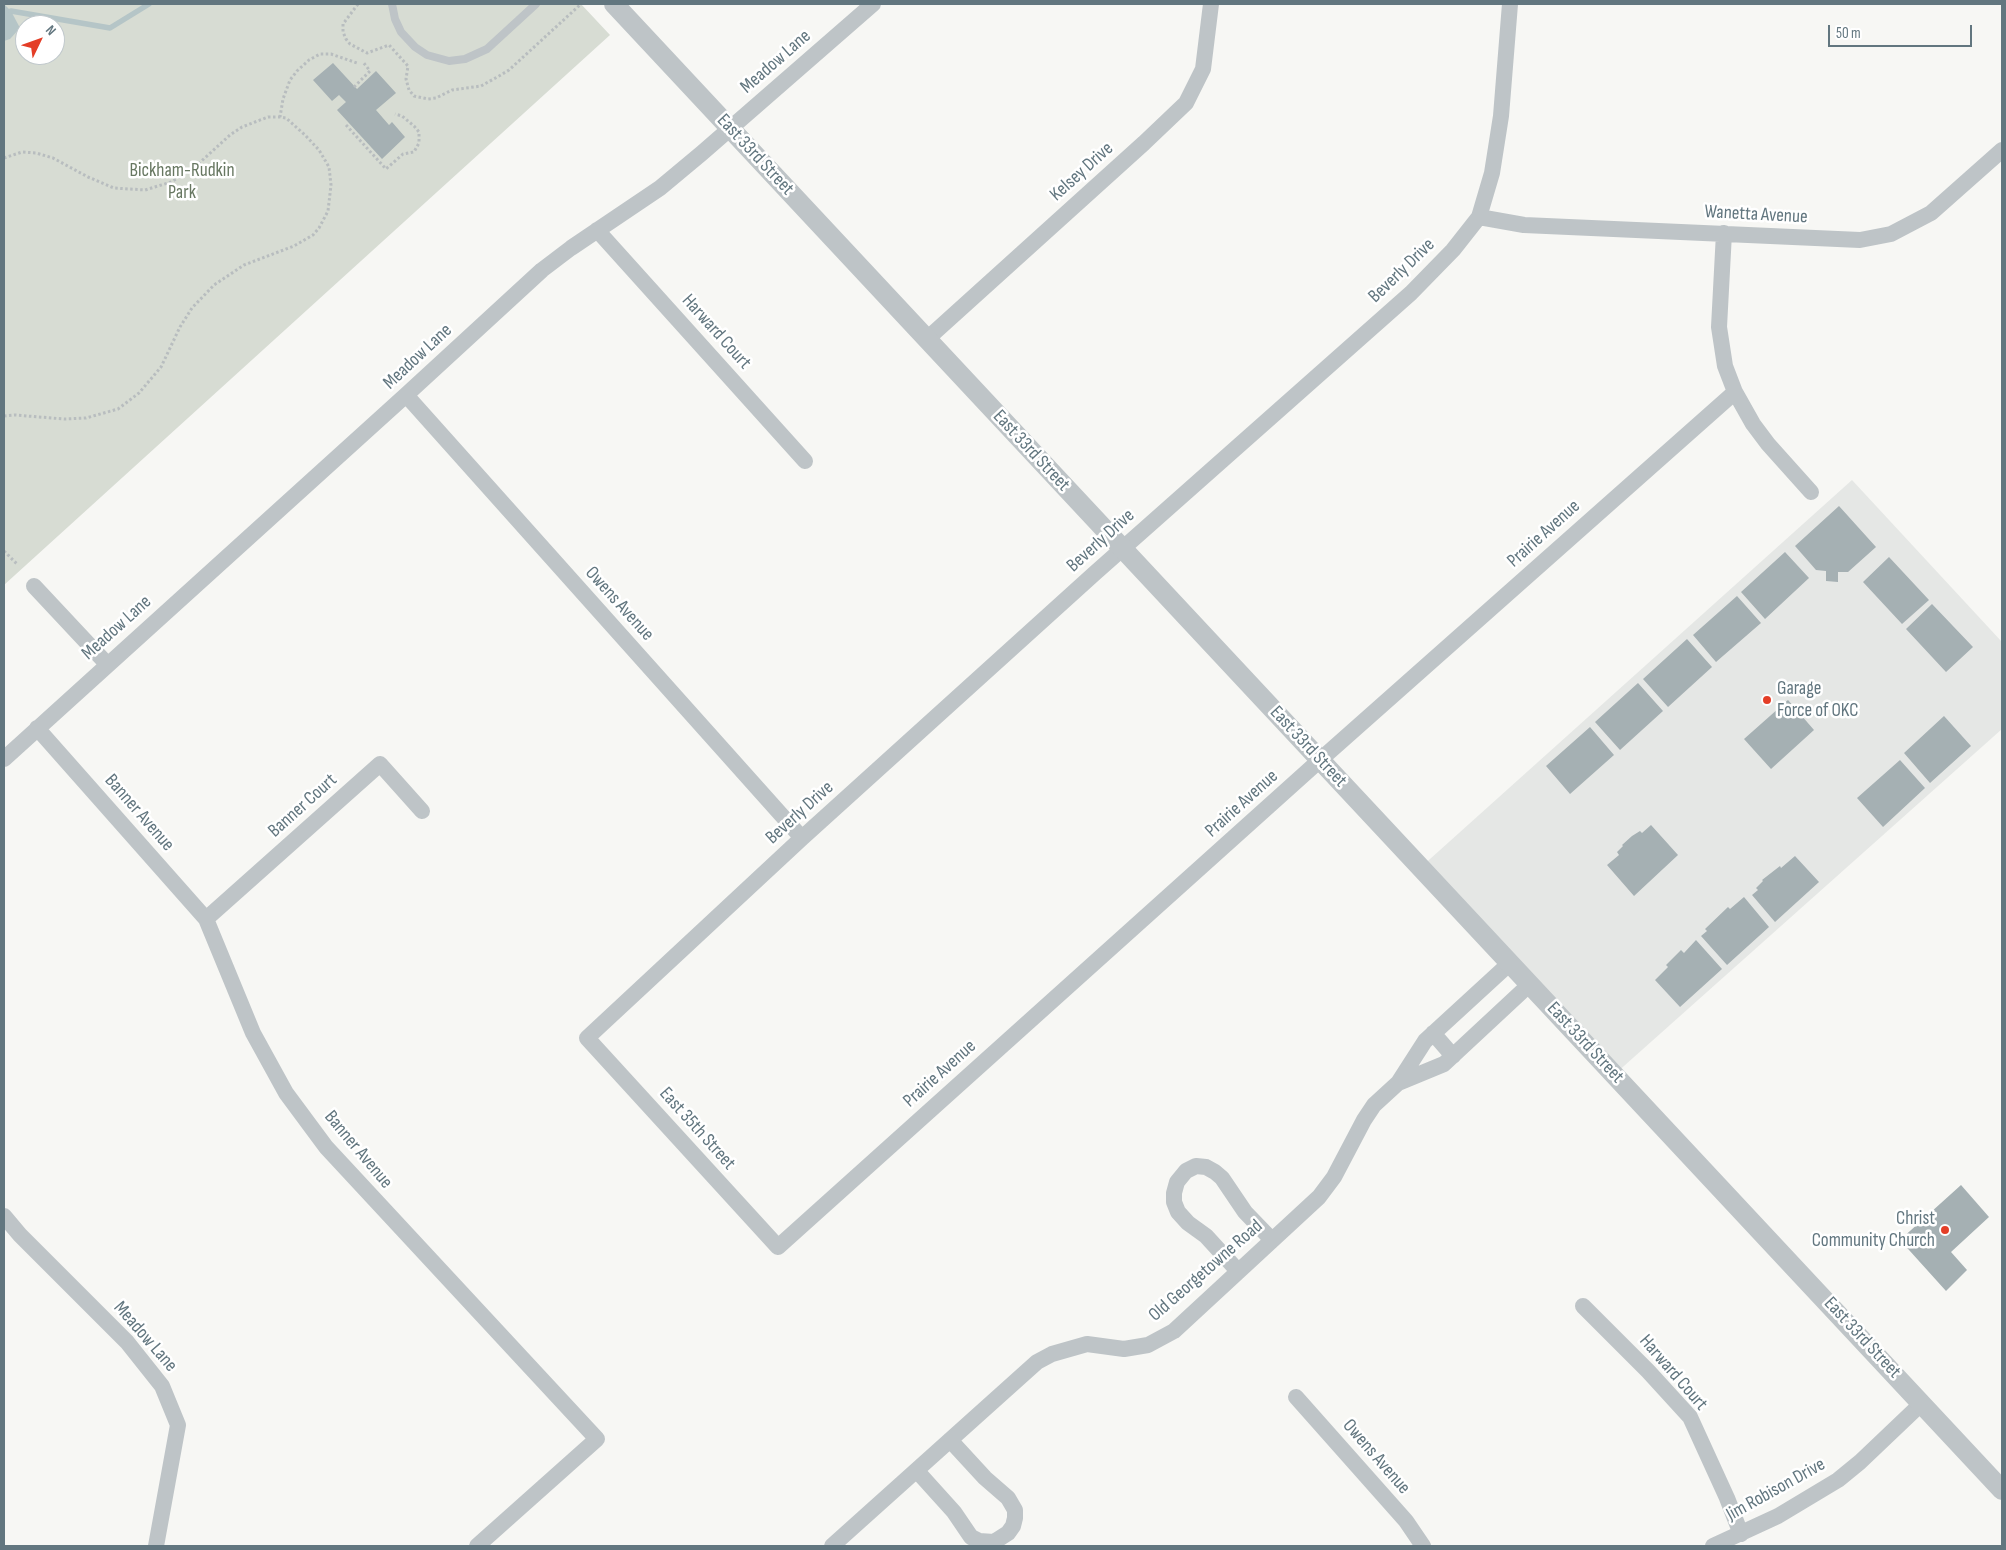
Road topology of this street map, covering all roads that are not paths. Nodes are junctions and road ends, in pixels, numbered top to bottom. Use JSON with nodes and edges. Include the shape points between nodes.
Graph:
{"nodes":[{"id":1,"x":392,"y":4,"type":"edge"},
{"id":2,"x":536,"y":4,"type":"edge"},
{"id":3,"x":614,"y":4,"type":"edge"},
{"id":4,"x":873,"y":4,"type":"edge"},
{"id":5,"x":1211,"y":4,"type":"edge"},
{"id":6,"x":1510,"y":4,"type":"edge"},
{"id":7,"x":730,"y":129,"type":"junction"},
{"id":8,"x":2002,"y":150,"type":"edge"},
{"id":9,"x":1479,"y":217,"type":"junction"},
{"id":10,"x":598,"y":230,"type":"junction"},
{"id":11,"x":1724,"y":234,"type":"junction"},
{"id":12,"x":926,"y":339,"type":"junction"},
{"id":13,"x":1734,"y":392,"type":"junction"},
{"id":14,"x":406,"y":396,"type":"junction"},
{"id":15,"x":805,"y":461,"type":"dead end"},
{"id":16,"x":1810,"y":492,"type":"dead end"},
{"id":17,"x":1122,"y":549,"type":"junction"},
{"id":18,"x":34,"y":586,"type":"dead end"},
{"id":19,"x":107,"y":664,"type":"junction"},
{"id":20,"x":37,"y":728,"type":"junction"},
{"id":21,"x":4,"y":759,"type":"edge"},
{"id":22,"x":1320,"y":760,"type":"junction"},
{"id":23,"x":422,"y":811,"type":"dead end"},
{"id":24,"x":802,"y":838,"type":"junction"},
{"id":25,"x":206,"y":919,"type":"junction"},
{"id":26,"x":1510,"y":963,"type":"junction"},
{"id":27,"x":1530,"y":984,"type":"junction"},
{"id":28,"x":1433,"y":1033,"type":"junction"},
{"id":29,"x":587,"y":1038,"type":"joint"},
{"id":30,"x":1453,"y":1056,"type":"junction"},
{"id":31,"x":1398,"y":1084,"type":"junction"},
{"id":32,"x":4,"y":1216,"type":"edge"},
{"id":33,"x":1272,"y":1240,"type":"junction"},
{"id":34,"x":778,"y":1247,"type":"joint"},
{"id":35,"x":1238,"y":1271,"type":"junction"},
{"id":36,"x":1582,"y":1306,"type":"dead end"},
{"id":37,"x":1296,"y":1397,"type":"dead end"},
{"id":38,"x":1922,"y":1403,"type":"junction"},
{"id":39,"x":950,"y":1440,"type":"junction"},
{"id":40,"x":917,"y":1471,"type":"junction"},
{"id":41,"x":2002,"y":1490,"type":"edge"},
{"id":42,"x":1741,"y":1534,"type":"junction"},
{"id":43,"x":156,"y":1546,"type":"edge"},
{"id":44,"x":477,"y":1546,"type":"edge"},
{"id":45,"x":832,"y":1546,"type":"edge"},
{"id":46,"x":1423,"y":1546,"type":"edge"},
{"id":47,"x":1713,"y":1546,"type":"edge"}],
"edges":[{"from":1,"to":2,"type":"lane","via":[[401,32],[415,47],[427,55],[449,61],[487,50]]},
{"from":3,"to":7,"type":"street","name":"East 33rd Street"},
{"from":4,"to":7,"type":"street","name":"Meadow Lane"},
{"from":5,"to":12,"type":"street","name":"Kelsey Drive","via":[[1203,69],[1186,103]]},
{"from":6,"to":9,"type":"street","name":"Beverly Drive","via":[[1501,116],[1492,173]]},
{"from":7,"to":10,"type":"street","name":"Meadow Lane","via":[[660,188]]},
{"from":7,"to":12,"type":"street","name":"East 33rd Street"},
{"from":8,"to":11,"type":"street","name":"Wanetta Avenue","via":[[1931,213],[1891,234],[1860,240]]},
{"from":9,"to":11,"type":"street","name":"Wanetta Avenue","via":[[1524,225]]},
{"from":9,"to":17,"type":"street","name":"Beverly Drive","via":[[1453,250],[1411,293]]},
{"from":10,"to":14,"type":"street","name":"Meadow Lane","via":[[542,270]]},
{"from":10,"to":15,"type":"street","name":"Harward Court"},
{"from":11,"to":13,"type":"street","via":[[1719,327],[1725,366]]},
{"from":12,"to":17,"type":"street","name":"East 33rd Street"},
{"from":13,"to":16,"type":"street","via":[[1768,444]]},
{"from":13,"to":22,"type":"street","name":"Prairie Avenue"},
{"from":14,"to":19,"type":"street","name":"Meadow Lane"},
{"from":14,"to":24,"type":"street","name":"Owens Avenue"},
{"from":17,"to":22,"type":"street","name":"East 33rd Street"},
{"from":17,"to":24,"type":"street","name":"Beverly Drive"},
{"from":18,"to":19,"type":"street"},
{"from":19,"to":20,"type":"street","name":"Meadow Lane"},
{"from":20,"to":21,"type":"street","name":"Meadow Lane"},
{"from":20,"to":25,"type":"street","name":"Banner Avenue"},
{"from":22,"to":26,"type":"street","name":"East 33rd Street"},
{"from":22,"to":34,"type":"street","name":"Prairie Avenue"},
{"from":23,"to":25,"type":"street","name":"Banner Court","via":[[380,764]]},
{"from":24,"to":29,"type":"street","name":"Beverly Drive"},
{"from":25,"to":44,"type":"street","name":"Banner Avenue","via":[[253,1033],[286,1093],[326,1147],[597,1439]]},
{"from":26,"to":27,"type":"street","name":"East 33rd Street"},
{"from":26,"to":28,"type":"street","name":"Old Georgetowne Road"},
{"from":27,"to":30,"type":"street","name":"Old Georgetowne Road"},
{"from":27,"to":38,"type":"street","name":"East 33rd Street"},
{"from":28,"to":30,"type":"street"},
{"from":28,"to":31,"type":"street","name":"Old Georgetowne Road"},
{"from":29,"to":34,"type":"street","name":"East 35th Street"},
{"from":30,"to":31,"type":"street","name":"Old Georgetowne Road","via":[[1444,1064]]},
{"from":31,"to":33,"type":"street","name":"Old Georgetowne Road","via":[[1374,1105],[1334,1177],[1319,1197]]},
{"from":32,"to":43,"type":"street","name":"Meadow Lane","via":[[127,1342],[162,1386],[178,1424]]},
{"from":33,"to":35,"type":"street","name":"Old Georgetowne Road"},
{"from":33,"to":35,"type":"street","via":[[1245,1212],[1215,1172],[1196,1166],[1186,1171],[1177,1182],[1174,1193],[1178,1212]]},
{"from":35,"to":39,"type":"street","name":"Old Georgetowne Road","via":[[1174,1331],[1148,1345],[1124,1349],[1087,1344],[1052,1354],[1022,1375]]},
{"from":36,"to":42,"type":"street","name":"Harward Court","via":[[1690,1417]]},
{"from":37,"to":46,"type":"street","name":"Owens Avenue","via":[[1406,1521]]},
{"from":38,"to":41,"type":"street","name":"East 33rd Street"},
{"from":38,"to":42,"type":"street","name":"Jim Robison Drive","via":[[1838,1480]]},
{"from":39,"to":40,"type":"street","name":"Old Georgetowne Road"},
{"from":39,"to":40,"type":"street","via":[[1008,1498],[1015,1510],[1015,1518],[1008,1533],[994,1542],[972,1537]]},
{"from":40,"to":45,"type":"street","name":"Old Georgetowne Road"},
{"from":42,"to":47,"type":"street","name":"Jim Robison Drive"}]}
